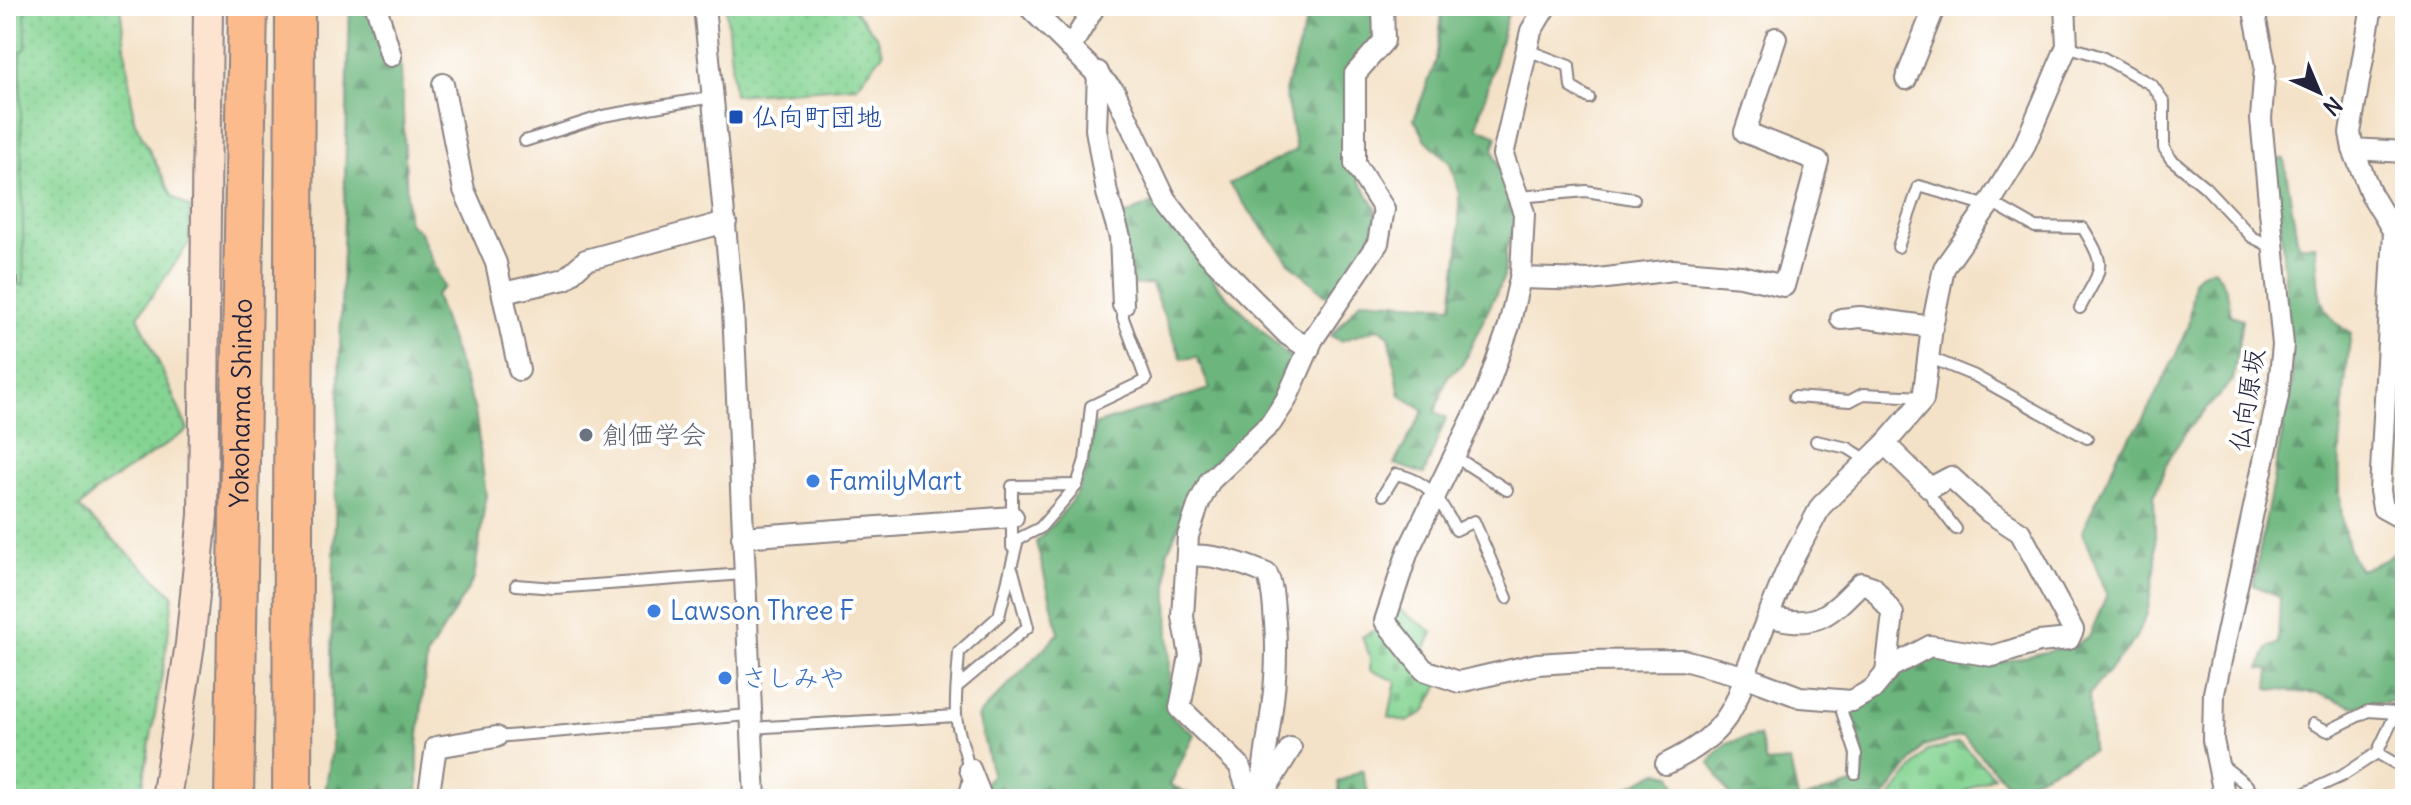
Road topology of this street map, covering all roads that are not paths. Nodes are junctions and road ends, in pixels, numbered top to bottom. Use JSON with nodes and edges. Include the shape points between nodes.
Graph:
{"nodes":[{"id":1,"x":208,"y":6,"type":"edge"},
{"id":2,"x":248,"y":6,"type":"edge"},
{"id":3,"x":295,"y":6,"type":"edge"},
{"id":4,"x":376,"y":6,"type":"edge"},
{"id":5,"x":704,"y":6,"type":"edge"},
{"id":6,"x":1028,"y":6,"type":"edge"},
{"id":7,"x":1095,"y":6,"type":"edge"},
{"id":8,"x":1383,"y":6,"type":"edge"},
{"id":9,"x":1546,"y":6,"type":"edge"},
{"id":10,"x":1914,"y":6,"type":"edge"},
{"id":11,"x":2065,"y":6,"type":"edge"},
{"id":12,"x":2253,"y":6,"type":"edge"},
{"id":13,"x":2372,"y":6,"type":"edge"},
{"id":14,"x":1935,"y":10,"type":"edge"},
{"id":15,"x":1776,"y":38,"type":"dead end"},
{"id":16,"x":2067,"y":46,"type":"junction"},
{"id":17,"x":1070,"y":48,"type":"junction"},
{"id":18,"x":1527,"y":50,"type":"junction"},
{"id":19,"x":391,"y":56,"type":"dead end"},
{"id":20,"x":1098,"y":72,"type":"junction"},
{"id":21,"x":1906,"y":79,"type":"dead end"},
{"id":22,"x":443,"y":84,"type":"dead end"},
{"id":23,"x":712,"y":97,"type":"junction"},
{"id":24,"x":1589,"y":98,"type":"dead end"},
{"id":25,"x":525,"y":141,"type":"dead end"},
{"id":26,"x":2353,"y":149,"type":"junction"},
{"id":27,"x":2405,"y":152,"type":"edge"},
{"id":28,"x":1519,"y":197,"type":"junction"},
{"id":29,"x":1634,"y":199,"type":"dead end"},
{"id":30,"x":1990,"y":204,"type":"junction"},
{"id":31,"x":726,"y":222,"type":"junction"},
{"id":32,"x":1898,"y":247,"type":"dead end"},
{"id":33,"x":2276,"y":249,"type":"junction"},
{"id":34,"x":1520,"y":278,"type":"junction"},
{"id":35,"x":503,"y":293,"type":"junction"},
{"id":36,"x":1123,"y":305,"type":"joint"},
{"id":37,"x":2080,"y":308,"type":"dead end"},
{"id":38,"x":2398,"y":309,"type":"edge"},
{"id":39,"x":1841,"y":319,"type":"dead end"},
{"id":40,"x":1932,"y":327,"type":"junction"},
{"id":41,"x":1309,"y":349,"type":"junction"},
{"id":42,"x":1928,"y":357,"type":"junction"},
{"id":43,"x":519,"y":370,"type":"dead end"},
{"id":44,"x":1794,"y":397,"type":"dead end"},
{"id":45,"x":1924,"y":397,"type":"junction"},
{"id":46,"x":2395,"y":412,"type":"edge"},
{"id":47,"x":2087,"y":438,"type":"dead end"},
{"id":48,"x":1816,"y":441,"type":"dead end"},
{"id":49,"x":1885,"y":444,"type":"junction"},
{"id":50,"x":1454,"y":456,"type":"junction"},
{"id":51,"x":1867,"y":460,"type":"junction"},
{"id":52,"x":1077,"y":485,"type":"junction"},
{"id":53,"x":1930,"y":488,"type":"junction"},
{"id":54,"x":1507,"y":490,"type":"dead end"},
{"id":55,"x":1436,"y":492,"type":"junction"},
{"id":56,"x":1383,"y":495,"type":"dead end"},
{"id":57,"x":1013,"y":517,"type":"junction"},
{"id":58,"x":2405,"y":520,"type":"edge"},
{"id":59,"x":1956,"y":529,"type":"dead end"},
{"id":60,"x":742,"y":537,"type":"junction"},
{"id":61,"x":1187,"y":556,"type":"junction"},
{"id":62,"x":1012,"y":567,"type":"junction"},
{"id":63,"x":744,"y":574,"type":"junction"},
{"id":64,"x":1397,"y":576,"type":"junction"},
{"id":65,"x":516,"y":585,"type":"dead end"},
{"id":66,"x":1383,"y":596,"type":"dead end"},
{"id":67,"x":1507,"y":598,"type":"dead end"},
{"id":68,"x":1768,"y":616,"type":"junction"},
{"id":69,"x":1886,"y":673,"type":"junction"},
{"id":70,"x":1744,"y":676,"type":"junction"},
{"id":71,"x":957,"y":687,"type":"junction"},
{"id":72,"x":1846,"y":702,"type":"junction"},
{"id":73,"x":2401,"y":712,"type":"edge"},
{"id":74,"x":956,"y":716,"type":"junction"},
{"id":75,"x":750,"y":721,"type":"junction"},
{"id":76,"x":2313,"y":724,"type":"dead end"},
{"id":77,"x":496,"y":737,"type":"joint"},
{"id":78,"x":1291,"y":748,"type":"dead end"},
{"id":79,"x":2377,"y":753,"type":"junction"},
{"id":80,"x":2217,"y":761,"type":"junction"},
{"id":81,"x":1666,"y":764,"type":"dead end"},
{"id":82,"x":970,"y":769,"type":"junction"},
{"id":83,"x":2405,"y":769,"type":"edge"},
{"id":84,"x":1855,"y":773,"type":"dead end"},
{"id":85,"x":166,"y":799,"type":"edge"},
{"id":86,"x":234,"y":799,"type":"edge"},
{"id":87,"x":292,"y":799,"type":"edge"},
{"id":88,"x":428,"y":799,"type":"edge"},
{"id":89,"x":755,"y":799,"type":"edge"},
{"id":90,"x":961,"y":799,"type":"edge"},
{"id":91,"x":982,"y":799,"type":"edge"},
{"id":92,"x":1251,"y":799,"type":"edge"},
{"id":93,"x":1260,"y":799,"type":"edge"},
{"id":94,"x":2225,"y":799,"type":"edge"},
{"id":95,"x":2257,"y":799,"type":"edge"},
{"id":96,"x":2292,"y":799,"type":"edge"}],
"edges":[{"from":1,"to":85,"type":"street","via":[[203,515]]},
{"from":2,"to":86,"type":"highway","name":"Yokohama Shindo"},
{"from":3,"to":87,"type":"highway","name":"Yokohama Shindo"},
{"from":4,"to":19,"type":"street"},
{"from":5,"to":23,"type":"street"},
{"from":6,"to":17,"type":"street"},
{"from":7,"to":17,"type":"street"},
{"from":8,"to":41,"type":"street","via":[[1384,41],[1355,74],[1355,164],[1384,209],[1378,243]]},
{"from":9,"to":18,"type":"street"},
{"from":10,"to":14,"type":"lane"},
{"from":11,"to":16,"type":"street"},
{"from":12,"to":33,"type":"street","name":"仏向原坂","via":[[2265,65],[2261,119]]},
{"from":13,"to":26,"type":"street","via":[[2350,133]]},
{"from":14,"to":21,"type":"street"},
{"from":15,"to":34,"type":"street","via":[[1745,132],[1818,161],[1784,286],[1673,270],[1590,280]]},
{"from":16,"to":30,"type":"street","via":[[2023,149]]},
{"from":16,"to":33,"type":"lane","via":[[2102,57],[2152,85],[2164,102],[2164,148],[2171,159],[2252,237]]},
{"from":17,"to":20,"type":"street"},
{"from":18,"to":24,"type":"lane","via":[[1569,66],[1571,87]]},
{"from":18,"to":28,"type":"street","via":[[1503,155]]},
{"from":20,"to":36,"type":"street","via":[[1096,129],[1120,237]]},
{"from":20,"to":41,"type":"street","via":[[1115,92],[1166,200],[1181,220],[1232,282]]},
{"from":22,"to":35,"type":"street","via":[[464,190],[496,263]]},
{"from":23,"to":25,"type":"lane","via":[[603,116]]},
{"from":23,"to":31,"type":"street"},
{"from":26,"to":27,"type":"street"},
{"from":26,"to":38,"type":"street","via":[[2394,232]]},
{"from":28,"to":29,"type":"lane","via":[[1586,191]]},
{"from":28,"to":34,"type":"street","via":[[1524,213]]},
{"from":30,"to":32,"type":"lane","via":[[1919,186]]},
{"from":30,"to":37,"type":"lane","via":[[2035,227],[2083,228],[2102,266]]},
{"from":30,"to":40,"type":"street","via":[[1944,268]]},
{"from":31,"to":35,"type":"street","via":[[586,260],[565,279]]},
{"from":31,"to":60,"type":"street"},
{"from":33,"to":80,"type":"street","name":"仏向原坂","via":[[2281,370],[2214,693]]},
{"from":34,"to":50,"type":"street","via":[[1486,391]]},
{"from":35,"to":43,"type":"street"},
{"from":36,"to":52,"type":"lane","via":[[1146,380],[1091,406]]},
{"from":38,"to":46,"type":"street"},
{"from":39,"to":40,"type":"street"},
{"from":40,"to":42,"type":"street"},
{"from":41,"to":61,"type":"street","via":[[1271,423],[1210,481],[1188,536]]},
{"from":42,"to":45,"type":"street"},
{"from":42,"to":47,"type":"lane","via":[[1975,376]]},
{"from":44,"to":45,"type":"lane"},
{"from":45,"to":49,"type":"street"},
{"from":46,"to":58,"type":"street","via":[[2380,491],[2383,508]]},
{"from":48,"to":51,"type":"lane","via":[[1848,448]]},
{"from":49,"to":51,"type":"street"},
{"from":49,"to":53,"type":"street"},
{"from":50,"to":54,"type":"lane"},
{"from":50,"to":55,"type":"street"},
{"from":51,"to":68,"type":"street","via":[[1821,506]]},
{"from":52,"to":57,"type":"lane","via":[[1012,486]]},
{"from":52,"to":62,"type":"lane","via":[[1040,528],[1018,539]]},
{"from":53,"to":59,"type":"lane"},
{"from":53,"to":69,"type":"street","via":[[1951,477],[2020,532],[2073,630],[2069,639],[1993,656],[1930,646]]},
{"from":55,"to":56,"type":"lane","via":[[1396,474]]},
{"from":55,"to":64,"type":"street"},
{"from":55,"to":67,"type":"lane","via":[[1456,530],[1474,521]]},
{"from":57,"to":60,"type":"street"},
{"from":57,"to":62,"type":"lane"},
{"from":60,"to":63,"type":"street"},
{"from":61,"to":92,"type":"street","via":[[1183,617],[1190,656],[1180,708],[1239,765]]},
{"from":61,"to":93,"type":"street","via":[[1256,569],[1267,574],[1272,586],[1276,689]]},
{"from":62,"to":71,"type":"lane","via":[[999,616],[959,652]]},
{"from":62,"to":71,"type":"lane","via":[[1028,627]]},
{"from":63,"to":65,"type":"lane","via":[[554,588]]},
{"from":63,"to":75,"type":"street"},
{"from":64,"to":66,"type":"street"},
{"from":64,"to":70,"type":"street","via":[[1385,621],[1424,670],[1459,682],[1537,664],[1585,661],[1683,660]]},
{"from":68,"to":69,"type":"street","via":[[1813,622],[1833,612],[1861,583],[1873,587],[1893,614]]},
{"from":68,"to":70,"type":"street"},
{"from":69,"to":72,"type":"street","via":[[1873,689]]},
{"from":70,"to":72,"type":"street","via":[[1800,697]]},
{"from":70,"to":81,"type":"street","via":[[1725,723],[1693,751]]},
{"from":71,"to":74,"type":"lane"},
{"from":72,"to":84,"type":"lane","via":[[1842,712],[1856,754]]},
{"from":73,"to":76,"type":"lane","via":[[2368,711],[2328,731]]},
{"from":73,"to":79,"type":"lane"},
{"from":74,"to":75,"type":"lane"},
{"from":74,"to":82,"type":"lane"},
{"from":75,"to":77,"type":"lane"},
{"from":75,"to":89,"type":"street"},
{"from":77,"to":88,"type":"street","via":[[436,747]]},
{"from":78,"to":93,"type":"street"},
{"from":79,"to":83,"type":"lane"},
{"from":79,"to":96,"type":"lane"},
{"from":80,"to":94,"type":"street","name":"仏向原坂"},
{"from":80,"to":95,"type":"lane"},
{"from":82,"to":90,"type":"lane"},
{"from":82,"to":91,"type":"street"}]}
